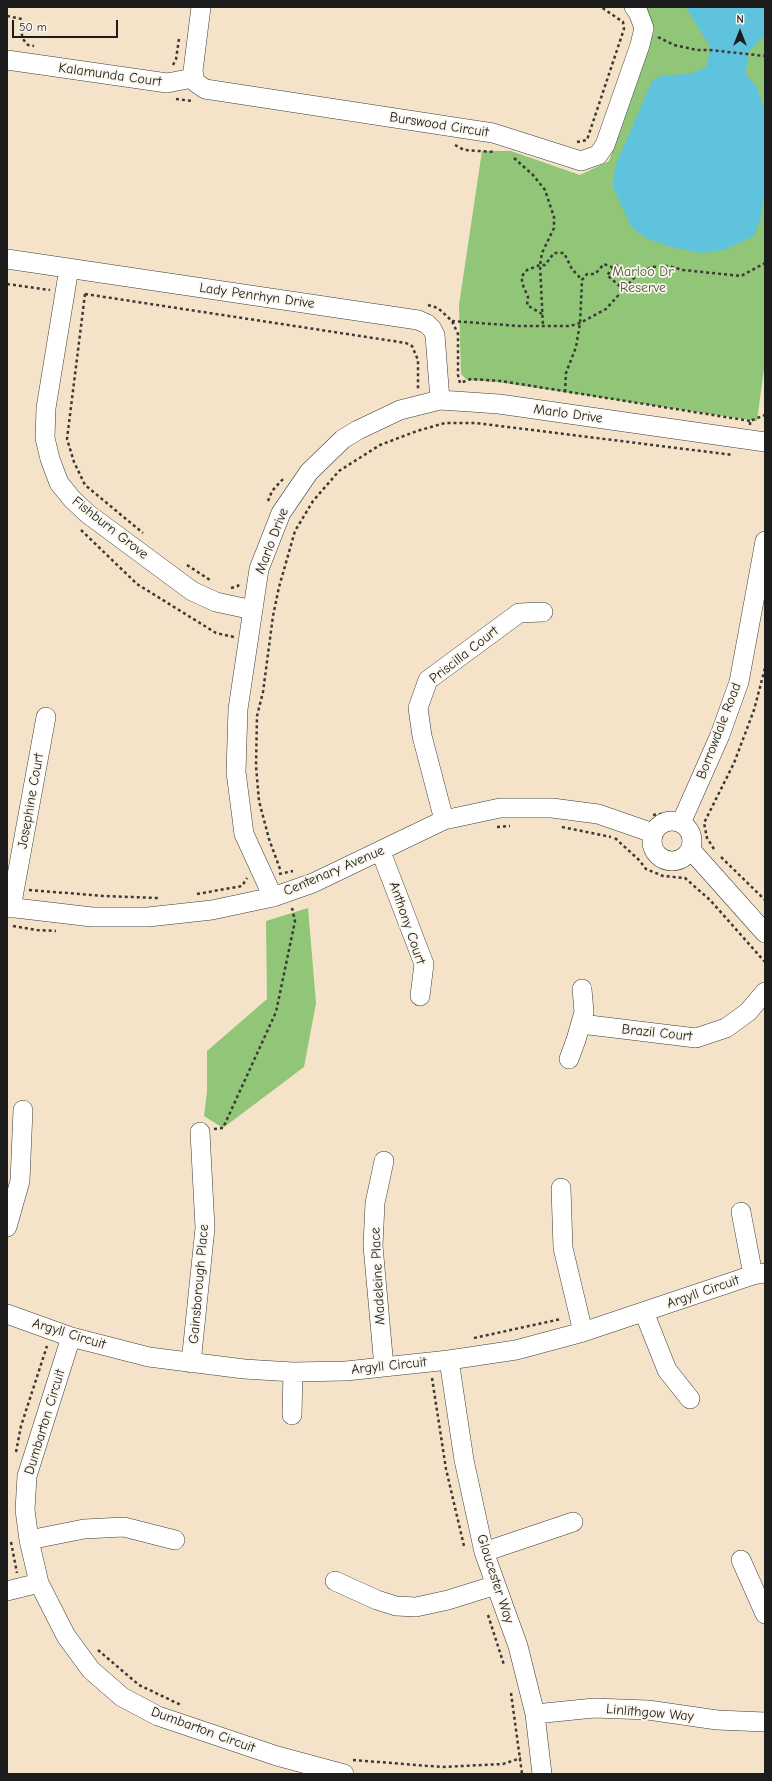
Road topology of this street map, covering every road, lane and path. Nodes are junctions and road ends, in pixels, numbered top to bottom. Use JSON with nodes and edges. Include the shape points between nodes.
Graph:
{"nodes":[{"id":1,"x":201,"y":7,"type":"edge"},
{"id":2,"x":601,"y":7,"type":"edge"},
{"id":3,"x":634,"y":7,"type":"edge"},
{"id":4,"x":7,"y":16,"type":"edge"},
{"id":5,"x":179,"y":37,"type":"dead end"},
{"id":6,"x":661,"y":37,"type":"dead end"},
{"id":7,"x":37,"y":46,"type":"dead end"},
{"id":8,"x":7,"y":47,"type":"edge"},
{"id":9,"x":765,"y":56,"type":"edge"},
{"id":10,"x":7,"y":60,"type":"edge"},
{"id":11,"x":27,"y":62,"type":"junction"},
{"id":12,"x":167,"y":68,"type":"dead end"},
{"id":13,"x":193,"y":78,"type":"junction"},
{"id":14,"x":576,"y":142,"type":"dead end"},
{"id":15,"x":475,"y":151,"type":"dead end"},
{"id":16,"x":498,"y":152,"type":"dead end"},
{"id":17,"x":511,"y":156,"type":"dead end"},
{"id":18,"x":7,"y":259,"type":"edge"},
{"id":19,"x":765,"y":263,"type":"edge"},
{"id":20,"x":540,"y":265,"type":"junction"},
{"id":21,"x":69,"y":268,"type":"junction"},
{"id":22,"x":614,"y":268,"type":"junction"},
{"id":23,"x":634,"y":278,"type":"junction"},
{"id":24,"x":582,"y":280,"type":"junction"},
{"id":25,"x":7,"y":284,"type":"edge"},
{"id":26,"x":623,"y":289,"type":"junction"},
{"id":27,"x":56,"y":291,"type":"junction"},
{"id":28,"x":85,"y":294,"type":"junction"},
{"id":29,"x":47,"y":297,"type":"dead end"},
{"id":30,"x":542,"y":314,"type":"junction"},
{"id":31,"x":452,"y":321,"type":"dead end"},
{"id":32,"x":580,"y":323,"type":"junction"},
{"id":33,"x":543,"y":326,"type":"junction"},
{"id":34,"x":460,"y":383,"type":"dead end"},
{"id":35,"x":418,"y":390,"type":"junction"},
{"id":36,"x":412,"y":392,"type":"dead end"},
{"id":37,"x":565,"y":392,"type":"dead end"},
{"id":38,"x":439,"y":394,"type":"junction"},
{"id":39,"x":765,"y":442,"type":"edge"},
{"id":40,"x":735,"y":456,"type":"dead end"},
{"id":41,"x":288,"y":474,"type":"dead end"},
{"id":42,"x":267,"y":505,"type":"dead end"},
{"id":43,"x":75,"y":525,"type":"dead end"},
{"id":44,"x":150,"y":538,"type":"dead end"},
{"id":45,"x":765,"y":541,"type":"edge"},
{"id":46,"x":186,"y":564,"type":"dead end"},
{"id":47,"x":240,"y":580,"type":"dead end"},
{"id":48,"x":217,"y":584,"type":"dead end"},
{"id":49,"x":238,"y":586,"type":"junction"},
{"id":50,"x":228,"y":588,"type":"dead end"},
{"id":51,"x":244,"y":608,"type":"junction"},
{"id":52,"x":543,"y":612,"type":"dead end"},
{"id":53,"x":236,"y":634,"type":"dead end"},
{"id":54,"x":765,"y":668,"type":"edge"},
{"id":55,"x":46,"y":717,"type":"dead end"},
{"id":56,"x":444,"y":820,"type":"junction"},
{"id":57,"x":681,"y":823,"type":"junction"},
{"id":58,"x":653,"y":833,"type":"junction"},
{"id":59,"x":690,"y":850,"type":"junction"},
{"id":60,"x":380,"y":852,"type":"junction"},
{"id":61,"x":246,"y":872,"type":"dead end"},
{"id":62,"x":281,"y":873,"type":"dead end"},
{"id":63,"x":15,"y":889,"type":"junction"},
{"id":64,"x":280,"y":894,"type":"junction"},
{"id":65,"x":193,"y":895,"type":"dead end"},
{"id":66,"x":165,"y":898,"type":"dead end"},
{"id":67,"x":765,"y":900,"type":"edge"},
{"id":68,"x":9,"y":907,"type":"edge"},
{"id":69,"x":765,"y":933,"type":"edge"},
{"id":70,"x":582,"y":989,"type":"dead end"},
{"id":71,"x":765,"y":992,"type":"edge"},
{"id":72,"x":420,"y":996,"type":"dead end"},
{"id":73,"x":581,"y":1024,"type":"junction"},
{"id":74,"x":569,"y":1058,"type":"dead end"},
{"id":75,"x":23,"y":1110,"type":"dead end"},
{"id":76,"x":200,"y":1132,"type":"joint"},
{"id":77,"x":384,"y":1161,"type":"dead end"},
{"id":78,"x":561,"y":1188,"type":"dead end"},
{"id":79,"x":741,"y":1212,"type":"dead end"},
{"id":80,"x":7,"y":1227,"type":"edge"},
{"id":81,"x":759,"y":1274,"type":"edge"},
{"id":82,"x":644,"y":1312,"type":"junction"},
{"id":83,"x":7,"y":1314,"type":"edge"},
{"id":84,"x":584,"y":1332,"type":"junction"},
{"id":85,"x":70,"y":1337,"type":"junction"},
{"id":86,"x":48,"y":1341,"type":"dead end"},
{"id":87,"x":449,"y":1360,"type":"junction"},
{"id":88,"x":191,"y":1363,"type":"junction"},
{"id":89,"x":384,"y":1367,"type":"junction"},
{"id":90,"x":293,"y":1372,"type":"junction"},
{"id":91,"x":690,"y":1399,"type":"dead end"},
{"id":92,"x":292,"y":1415,"type":"dead end"},
{"id":93,"x":16,"y":1454,"type":"dead end"},
{"id":94,"x":573,"y":1522,"type":"dead end"},
{"id":95,"x":20,"y":1539,"type":"junction"},
{"id":96,"x":175,"y":1540,"type":"dead end"},
{"id":97,"x":484,"y":1552,"type":"junction"},
{"id":98,"x":740,"y":1560,"type":"dead end"},
{"id":99,"x":334,"y":1581,"type":"dead end"},
{"id":100,"x":496,"y":1585,"type":"junction"},
{"id":101,"x":23,"y":1587,"type":"edge"},
{"id":102,"x":765,"y":1614,"type":"edge"},
{"id":103,"x":98,"y":1649,"type":"dead end"},
{"id":104,"x":188,"y":1708,"type":"dead end"},
{"id":105,"x":535,"y":1714,"type":"junction"},
{"id":106,"x":765,"y":1722,"type":"edge"},
{"id":107,"x":521,"y":1758,"type":"dead end"},
{"id":108,"x":348,"y":1767,"type":"edge"},
{"id":109,"x":542,"y":1774,"type":"edge"}],
"edges":[{"from":1,"to":13,"type":"street"},
{"from":2,"to":14,"type":"path","via":[[624,22],[624,29],[587,140]]},
{"from":3,"to":13,"type":"street","name":"Burswood Circuit","via":[[644,28],[644,34],[605,146],[598,155],[581,161],[493,133],[205,89],[198,86]]},
{"from":4,"to":7,"type":"path","via":[[22,19],[22,38],[28,45]]},
{"from":5,"to":12,"type":"path","via":[[176,59],[172,66]]},
{"from":6,"to":9,"type":"path","via":[[674,45],[697,50]]},
{"from":8,"to":11,"type":"street","name":"Kalamunda Court","via":[[16,57]]},
{"from":10,"to":11,"type":"street","name":"Kalamunda Court"},
{"from":11,"to":13,"type":"street","name":"Kalamunda Court","via":[[168,83]]},
{"from":15,"to":16,"type":"path"},
{"from":17,"to":20,"type":"path","via":[[533,175],[545,190],[553,210],[554,228],[542,253]]},
{"from":18,"to":21,"type":"street","name":"Lady Penrhyn Drive"},
{"from":19,"to":23,"type":"path","via":[[742,276],[651,267]]},
{"from":20,"to":24,"type":"path","via":[[545,265],[554,252],[564,253],[572,269]]},
{"from":20,"to":30,"type":"path"},
{"from":20,"to":30,"type":"path","via":[[526,270],[522,276],[522,283],[528,297],[527,305]]},
{"from":21,"to":27,"type":"street","name":"Fishburn Grove"},
{"from":21,"to":38,"type":"street","name":"Lady Penrhyn Drive","via":[[418,320],[432,329],[435,335]]},
{"from":22,"to":23,"type":"path","via":[[618,264]]},
{"from":22,"to":24,"type":"path","via":[[604,264],[595,274],[587,274]]},
{"from":22,"to":26,"type":"path","via":[[607,275]]},
{"from":23,"to":26,"type":"path"},
{"from":24,"to":32,"type":"path"},
{"from":25,"to":27,"type":"path"},
{"from":26,"to":32,"type":"path","via":[[606,310]]},
{"from":27,"to":28,"type":"path"},
{"from":27,"to":29,"type":"path"},
{"from":27,"to":51,"type":"street","name":"Fishburn Grove","via":[[45,438],[60,483],[88,514],[192,590],[216,602]]},
{"from":28,"to":35,"type":"path","via":[[406,343],[412,346],[418,360]]},
{"from":28,"to":44,"type":"path","via":[[67,438],[85,485]]},
{"from":30,"to":33,"type":"path"},
{"from":31,"to":33,"type":"path"},
{"from":32,"to":33,"type":"path","via":[[570,326]]},
{"from":32,"to":37,"type":"path","via":[[576,347],[566,373]]},
{"from":34,"to":38,"type":"path"},
{"from":35,"to":36,"type":"path"},
{"from":35,"to":38,"type":"path"},
{"from":38,"to":39,"type":"street","name":"Marlo Drive"},
{"from":38,"to":51,"type":"street","name":"Marlo Drive","via":[[400,410],[343,439],[309,472],[281,512]]},
{"from":40,"to":62,"type":"path","via":[[476,423],[445,423],[417,430],[380,445],[339,471],[314,501],[295,531],[273,616],[263,692],[257,716],[256,766],[259,801]]},
{"from":41,"to":42,"type":"path","via":[[272,491]]},
{"from":43,"to":53,"type":"path","via":[[137,584],[216,633],[238,638]]},
{"from":45,"to":57,"type":"street","name":"Borrowdale Road","via":[[739,682],[720,735]]},
{"from":46,"to":48,"type":"path"},
{"from":47,"to":49,"type":"path"},
{"from":49,"to":50,"type":"path"},
{"from":49,"to":51,"type":"path"},
{"from":51,"to":64,"type":"street","name":"Marlo Drive","via":[[236,772],[244,834]]},
{"from":52,"to":56,"type":"street","name":"Priscilla Court","via":[[519,613],[428,680],[418,708],[422,736]]},
{"from":54,"to":67,"type":"path","via":[[754,710],[734,763],[704,823],[707,838],[715,852]]},
{"from":55,"to":63,"type":"street","name":"Josephine Court"},
{"from":56,"to":58,"type":"street","name":"Centenary Avenue","via":[[500,808],[552,808],[598,814]]},
{"from":56,"to":60,"type":"street","name":"Centenary Avenue"},
{"from":57,"to":58,"type":"street","via":[[663,823]]},
{"from":57,"to":59,"type":"street","via":[[691,834]]},
{"from":58,"to":59,"type":"street","via":[[652,847],[661,859],[674,862],[681,860]]},
{"from":59,"to":69,"type":"street"},
{"from":60,"to":64,"type":"street","name":"Centenary Avenue","via":[[314,883]]},
{"from":60,"to":72,"type":"street","name":"Anthony Court","via":[[424,964]]},
{"from":61,"to":65,"type":"path","via":[[247,879],[242,886]]},
{"from":63,"to":66,"type":"path"},
{"from":63,"to":68,"type":"street","name":"Josephine Court"},
{"from":64,"to":68,"type":"street","name":"Centenary Avenue","via":[[212,910],[148,917],[92,917]]},
{"from":64,"to":76,"type":"path","via":[[295,921],[276,1012],[224,1128]]},
{"from":70,"to":73,"type":"street","via":[[584,1012]]},
{"from":71,"to":73,"type":"street","name":"Brazil Court","via":[[748,1012],[726,1028],[696,1038]]},
{"from":73,"to":74,"type":"street"},
{"from":75,"to":80,"type":"street","via":[[20,1181]]},
{"from":76,"to":88,"type":"street","name":"Gainsborough Place","via":[[205,1228]]},
{"from":77,"to":89,"type":"street","name":"Madeleine Place","via":[[376,1203],[373,1246]]},
{"from":78,"to":84,"type":"street","via":[[563,1248]]},
{"from":79,"to":81,"type":"street"},
{"from":81,"to":82,"type":"street","name":"Argyll Circuit"},
{"from":82,"to":84,"type":"street","name":"Argyll Circuit"},
{"from":82,"to":91,"type":"street","via":[[667,1370]]},
{"from":83,"to":85,"type":"street","name":"Argyll Circuit"},
{"from":84,"to":87,"type":"street","name":"Argyll Circuit","via":[[516,1350]]},
{"from":85,"to":88,"type":"street","name":"Argyll Circuit","via":[[149,1357]]},
{"from":85,"to":95,"type":"street","name":"Dumbarton Circuit","via":[[27,1476]]},
{"from":86,"to":93,"type":"path","via":[[21,1426]]},
{"from":87,"to":89,"type":"street","name":"Argyll Circuit"},
{"from":87,"to":97,"type":"street","name":"Gloucester Way","via":[[464,1460]]},
{"from":88,"to":90,"type":"street","name":"Argyll Circuit"},
{"from":89,"to":90,"type":"street","name":"Argyll Circuit"},
{"from":90,"to":92,"type":"street"},
{"from":94,"to":97,"type":"street"},
{"from":95,"to":96,"type":"street","via":[[84,1529],[124,1528]]},
{"from":95,"to":101,"type":"street","name":"Dumbarton Circuit"},
{"from":95,"to":101,"type":"path","via":[[17,1572]]},
{"from":97,"to":100,"type":"street","name":"Gloucester Way"},
{"from":98,"to":102,"type":"street"},
{"from":99,"to":100,"type":"street","via":[[377,1600],[396,1606],[416,1607]]},
{"from":100,"to":105,"type":"street","name":"Gloucester Way","via":[[518,1646]]},
{"from":101,"to":108,"type":"street","name":"Dumbarton Circuit","via":[[66,1636],[91,1670],[122,1697],[158,1716],[277,1756]]},
{"from":103,"to":104,"type":"path","via":[[139,1685]]},
{"from":105,"to":106,"type":"street","name":"Linlithgow Way","via":[[594,1708]]},
{"from":105,"to":109,"type":"street","name":"Gloucester Way"},
{"from":107,"to":108,"type":"path","via":[[503,1764]]}]}
